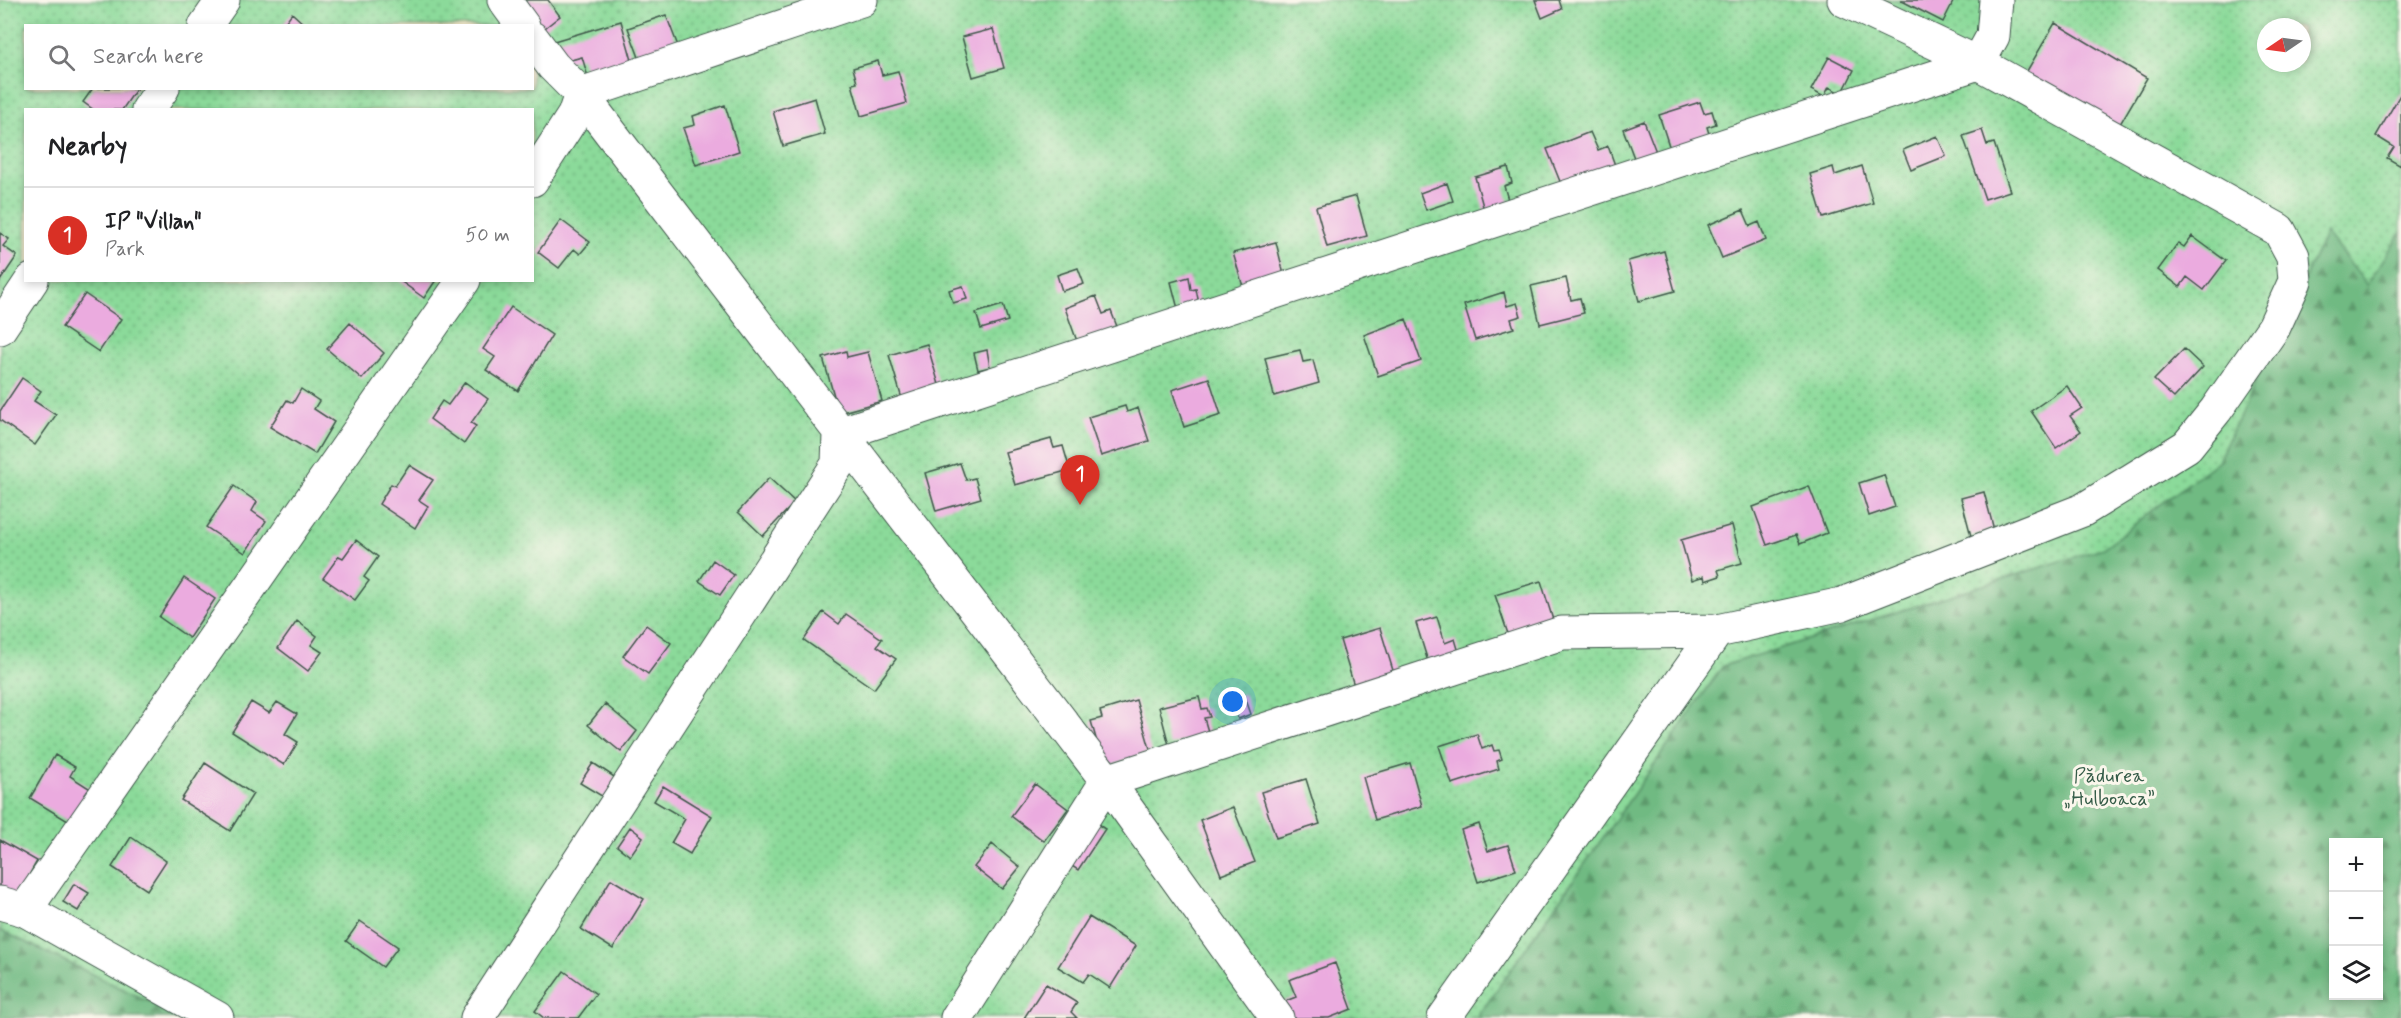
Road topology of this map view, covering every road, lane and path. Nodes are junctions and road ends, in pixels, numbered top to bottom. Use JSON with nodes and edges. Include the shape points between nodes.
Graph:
{"nodes":[{"id":1,"x":223,"y":0,"type":"edge"},
{"id":2,"x":504,"y":0,"type":"edge"},
{"id":3,"x":861,"y":0,"type":"edge"},
{"id":4,"x":1844,"y":0,"type":"edge"},
{"id":5,"x":1996,"y":0,"type":"edge"},
{"id":6,"x":207,"y":24,"type":"edge"},
{"id":7,"x":522,"y":24,"type":"edge"},
{"id":8,"x":534,"y":41,"type":"edge"},
{"id":9,"x":1978,"y":63,"type":"junction"},
{"id":10,"x":162,"y":90,"type":"edge"},
{"id":11,"x":581,"y":94,"type":"junction"},
{"id":12,"x":149,"y":108,"type":"edge"},
{"id":13,"x":534,"y":177,"type":"edge"},
{"id":14,"x":31,"y":282,"type":"edge"},
{"id":15,"x":463,"y":282,"type":"edge"},
{"id":16,"x":0,"y":328,"type":"edge"},
{"id":17,"x":839,"y":434,"type":"junction"},
{"id":18,"x":1717,"y":632,"type":"junction"},
{"id":19,"x":1107,"y":781,"type":"junction"},
{"id":20,"x":13,"y":906,"type":"edge"},
{"id":21,"x":217,"y":1018,"type":"edge"},
{"id":22,"x":477,"y":1018,"type":"edge"},
{"id":23,"x":957,"y":1018,"type":"edge"},
{"id":24,"x":1276,"y":1018,"type":"edge"},
{"id":25,"x":1444,"y":1018,"type":"edge"}],
"edges":[{"from":1,"to":6,"type":"street"},
{"from":2,"to":7,"type":"street"},
{"from":3,"to":11,"type":"street"},
{"from":4,"to":9,"type":"street"},
{"from":5,"to":9,"type":"street","via":[[1993,36]]},
{"from":8,"to":11,"type":"street"},
{"from":9,"to":17,"type":"street"},
{"from":9,"to":18,"type":"street","via":[[2279,230],[2293,256],[2295,280],[2291,290],[2274,327],[2187,446],[2083,510],[1842,604]]},
{"from":10,"to":12,"type":"street"},
{"from":11,"to":13,"type":"street","via":[[574,115]]},
{"from":11,"to":17,"type":"street"},
{"from":14,"to":16,"type":"street"},
{"from":15,"to":20,"type":"street"},
{"from":17,"to":19,"type":"street"},
{"from":17,"to":22,"type":"street","via":[[838,464]]},
{"from":18,"to":19,"type":"street","via":[[1562,633]]},
{"from":18,"to":25,"type":"street"},
{"from":19,"to":23,"type":"street"},
{"from":19,"to":24,"type":"street"},
{"from":20,"to":21,"type":"street"}]}
